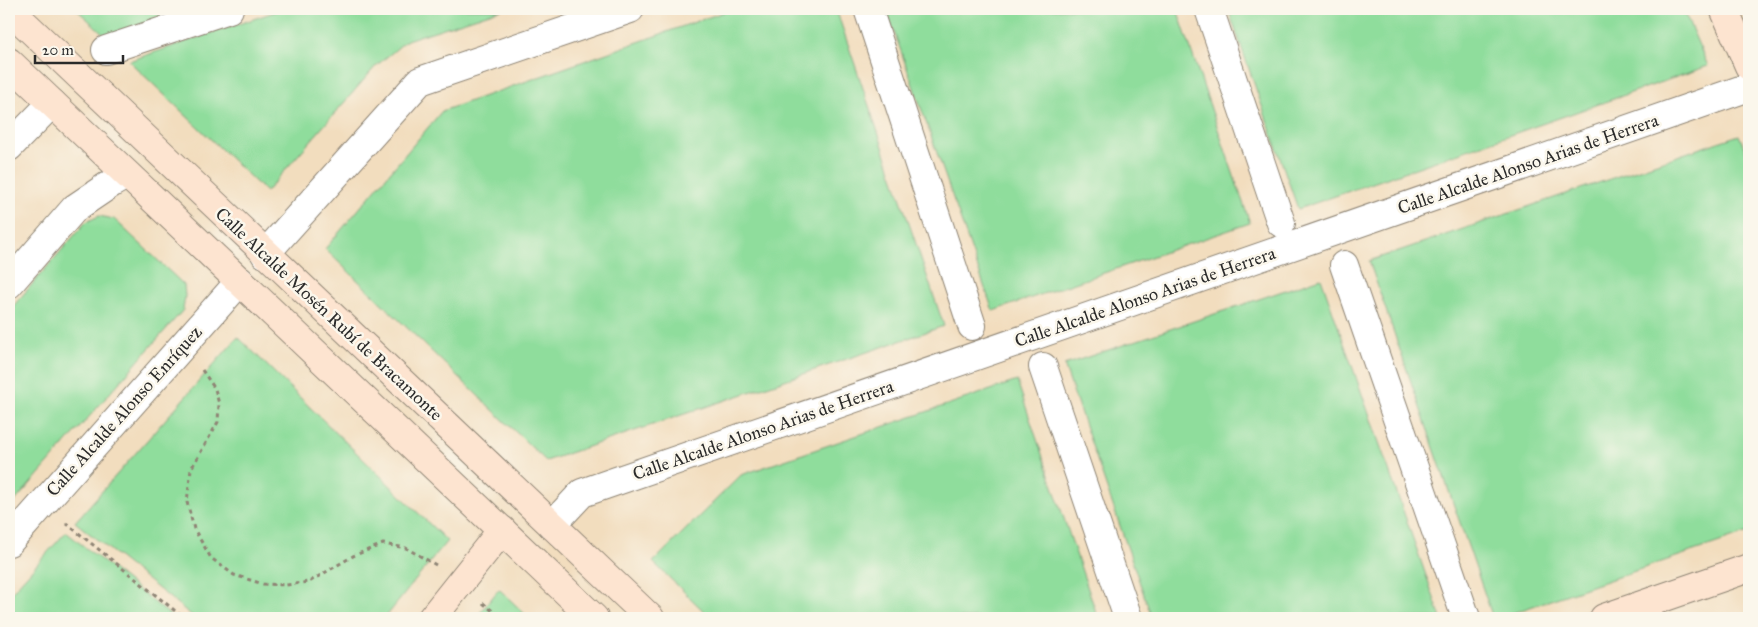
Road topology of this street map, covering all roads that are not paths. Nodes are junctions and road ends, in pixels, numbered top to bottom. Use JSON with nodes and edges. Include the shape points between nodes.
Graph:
{"nodes":[{"id":1,"x":9,"y":9,"type":"edge"},
{"id":2,"x":229,"y":9,"type":"edge"},
{"id":3,"x":630,"y":9,"type":"edge"},
{"id":4,"x":868,"y":9,"type":"edge"},
{"id":5,"x":1209,"y":9,"type":"edge"},
{"id":6,"x":1724,"y":9,"type":"edge"},
{"id":7,"x":106,"y":50,"type":"dead end"},
{"id":8,"x":9,"y":62,"type":"edge"},
{"id":9,"x":1749,"y":66,"type":"edge"},
{"id":10,"x":1749,"y":87,"type":"edge"},
{"id":11,"x":52,"y":103,"type":"junction"},
{"id":12,"x":9,"y":147,"type":"edge"},
{"id":13,"x":126,"y":175,"type":"junction"},
{"id":14,"x":1281,"y":223,"type":"dead end"},
{"id":15,"x":265,"y":254,"type":"junction"},
{"id":16,"x":1344,"y":265,"type":"dead end"},
{"id":17,"x":240,"y":281,"type":"junction"},
{"id":18,"x":9,"y":284,"type":"edge"},
{"id":19,"x":972,"y":326,"type":"dead end"},
{"id":20,"x":1043,"y":367,"type":"dead end"},
{"id":21,"x":552,"y":525,"type":"junction"},
{"id":22,"x":502,"y":530,"type":"junction"},
{"id":23,"x":9,"y":542,"type":"edge"},
{"id":24,"x":1749,"y":568,"type":"edge"},
{"id":25,"x":432,"y":618,"type":"edge"},
{"id":26,"x":594,"y":618,"type":"edge"},
{"id":27,"x":650,"y":618,"type":"edge"},
{"id":28,"x":1128,"y":618,"type":"edge"},
{"id":29,"x":1466,"y":618,"type":"edge"},
{"id":30,"x":1604,"y":618,"type":"edge"}],
"edges":[{"from":1,"to":15,"type":"main road","name":"Calle Alcalde Mosén Rubí de Bracamonte"},
{"from":2,"to":7,"type":"street"},
{"from":3,"to":15,"type":"street","via":[[420,81]]},
{"from":4,"to":19,"type":"street"},
{"from":5,"to":14,"type":"street"},
{"from":6,"to":9,"type":"main road"},
{"from":8,"to":11,"type":"main road","name":"Calle Alcalde Mosén Rubí de Bracamonte"},
{"from":10,"to":21,"type":"street","name":"Calle Alcalde Alonso Arias de Herrera","via":[[582,493]]},
{"from":11,"to":12,"type":"street"},
{"from":11,"to":13,"type":"main road","name":"Calle Alcalde Mosén Rubí de Bracamonte"},
{"from":13,"to":17,"type":"main road","name":"Calle Alcalde Mosén Rubí de Bracamonte"},
{"from":13,"to":18,"type":"street","via":[[75,208]]},
{"from":15,"to":21,"type":"main road","name":"Calle Alcalde Mosén Rubí de Bracamonte"},
{"from":16,"to":29,"type":"street"},
{"from":17,"to":22,"type":"main road","name":"Calle Alcalde Mosén Rubí de Bracamonte"},
{"from":17,"to":23,"type":"street","name":"Calle Alcalde Alonso Enríquez"},
{"from":20,"to":28,"type":"street"},
{"from":21,"to":27,"type":"main road","name":"Calle Alcalde Mosén Rubí de Bracamonte"},
{"from":22,"to":25,"type":"main road"},
{"from":22,"to":26,"type":"main road","name":"Calle Alcalde Mosén Rubí de Bracamonte"},
{"from":24,"to":30,"type":"main road"}]}
